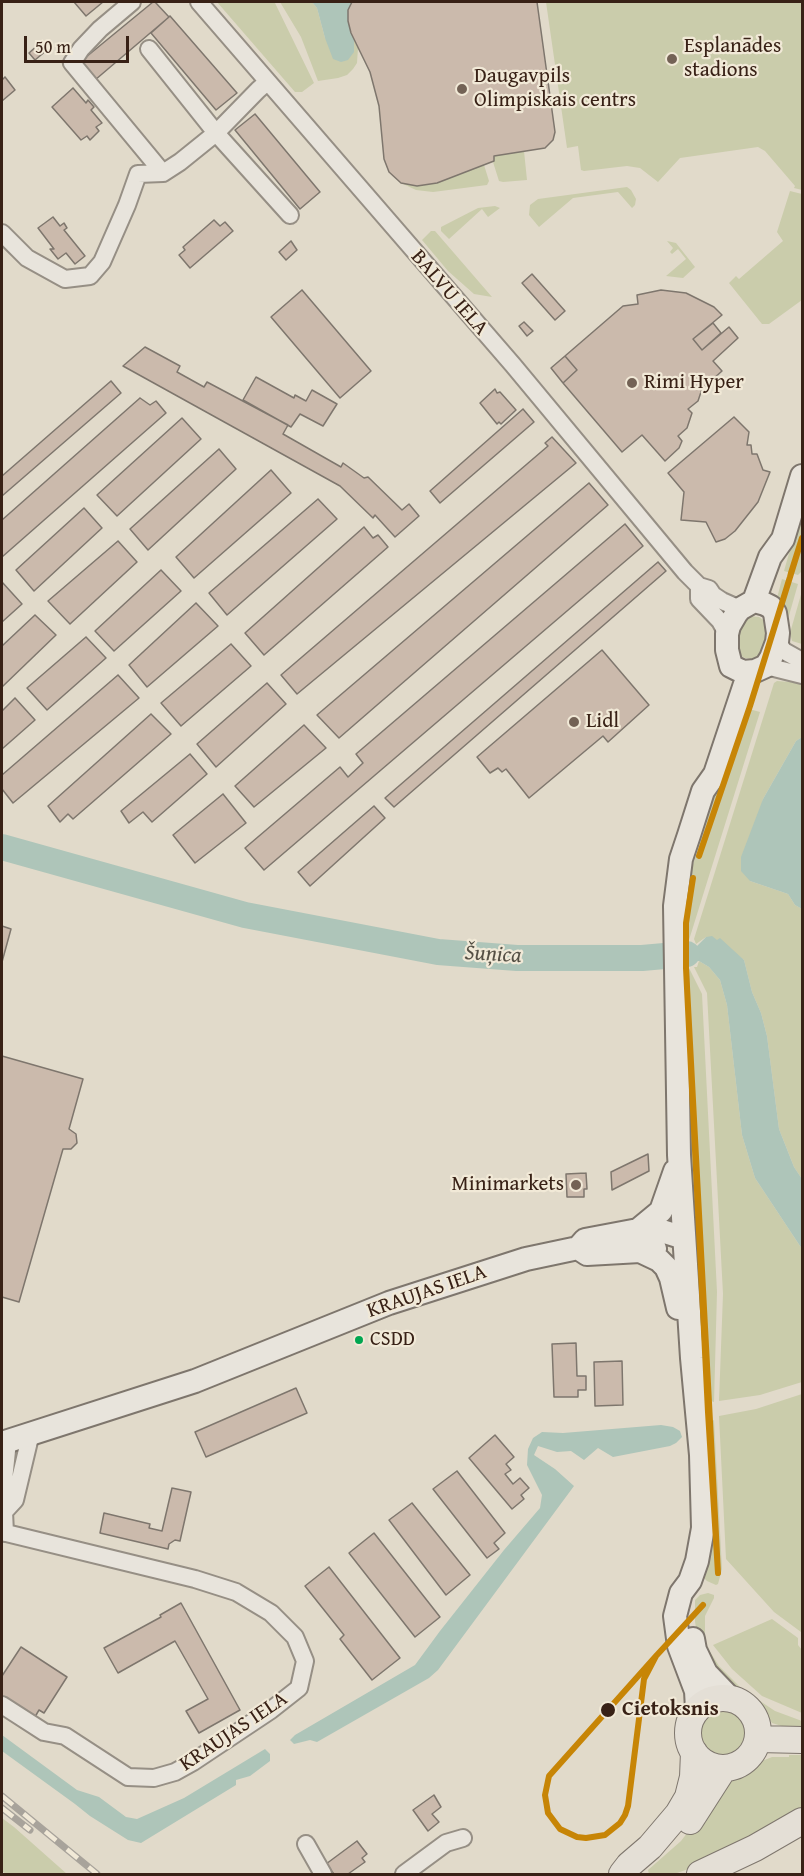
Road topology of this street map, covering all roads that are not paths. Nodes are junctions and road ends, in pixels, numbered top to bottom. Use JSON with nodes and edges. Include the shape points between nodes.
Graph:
{"nodes":[{"id":1,"x":132,"y":2,"type":"edge"},
{"id":2,"x":199,"y":2,"type":"edge"},
{"id":3,"x":149,"y":49,"type":"dead end"},
{"id":4,"x":267,"y":82,"type":"junction"},
{"id":5,"x":216,"y":133,"type":"junction"},
{"id":6,"x":163,"y":173,"type":"junction"},
{"id":7,"x":290,"y":215,"type":"dead end"},
{"id":8,"x":2,"y":233,"type":"edge"},
{"id":9,"x":802,"y":476,"type":"edge"},
{"id":10,"x":699,"y":586,"type":"junction"},
{"id":11,"x":755,"y":606,"type":"junction"},
{"id":12,"x":727,"y":634,"type":"junction"},
{"id":13,"x":777,"y":642,"type":"junction"},
{"id":14,"x":802,"y":662,"type":"edge"},
{"id":15,"x":749,"y":668,"type":"junction"},
{"id":16,"x":802,"y":675,"type":"edge"},
{"id":17,"x":679,"y":1155,"type":"junction"},
{"id":18,"x":684,"y":1238,"type":"junction"},
{"id":19,"x":639,"y":1240,"type":"junction"},
{"id":20,"x":692,"y":1358,"type":"junction"},
{"id":21,"x":31,"y":1433,"type":"junction"},
{"id":22,"x":5,"y":1442,"type":"edge"},
{"id":23,"x":2,"y":1490,"type":"edge"},
{"id":24,"x":3,"y":1513,"type":"junction"},
{"id":25,"x":3,"y":1533,"type":"edge"},
{"id":26,"x":690,"y":1581,"type":"junction"},
{"id":27,"x":730,"y":1698,"type":"junction"},
{"id":28,"x":2,"y":1705,"type":"edge"},
{"id":29,"x":697,"y":1709,"type":"junction"},
{"id":30,"x":758,"y":1739,"type":"junction"},
{"id":31,"x":802,"y":1740,"type":"edge"},
{"id":32,"x":694,"y":1752,"type":"junction"},
{"id":33,"x":724,"y":1768,"type":"junction"},
{"id":34,"x":802,"y":1821,"type":"edge"},
{"id":35,"x":463,"y":1838,"type":"dead end"},
{"id":36,"x":306,"y":1844,"type":"dead end"},
{"id":37,"x":324,"y":1875,"type":"edge"},
{"id":38,"x":404,"y":1875,"type":"edge"},
{"id":39,"x":622,"y":1875,"type":"edge"},
{"id":40,"x":630,"y":1875,"type":"edge"},
{"id":41,"x":700,"y":1875,"type":"edge"}],
"edges":[{"from":1,"to":6,"type":"street","via":[[100,29],[72,63]]},
{"from":2,"to":4,"type":"street","name":"BALVU IELA"},
{"from":3,"to":5,"type":"street"},
{"from":4,"to":5,"type":"street"},
{"from":4,"to":10,"type":"street","name":"BALVU IELA"},
{"from":5,"to":6,"type":"street"},
{"from":5,"to":7,"type":"street"},
{"from":6,"to":8,"type":"street","via":[[138,174],[102,262],[90,276],[65,279],[27,258]]},
{"from":9,"to":11,"type":"street","via":[[783,539],[770,557]]},
{"from":10,"to":11,"type":"street","name":"BALVU IELA","via":[[722,601]]},
{"from":10,"to":12,"type":"street","name":"BALVU IELA","via":[[699,599]]},
{"from":11,"to":12,"type":"street","via":[[732,620]]},
{"from":11,"to":13,"type":"street","via":[[775,613]]},
{"from":12,"to":15,"type":"street","via":[[727,650]]},
{"from":13,"to":14,"type":"street"},
{"from":13,"to":15,"type":"street","via":[[771,658]]},
{"from":15,"to":16,"type":"street"},
{"from":15,"to":17,"type":"street","via":[[725,698],[702,770],[704,791],[681,859],[675,906]]},
{"from":17,"to":18,"type":"street"},
{"from":17,"to":19,"type":"street","via":[[661,1211]]},
{"from":18,"to":19,"type":"street","name":"KRAUJAS IELA","via":[[668,1246]]},
{"from":18,"to":20,"type":"street"},
{"from":19,"to":20,"type":"street","via":[[666,1267],[671,1278]]},
{"from":19,"to":21,"type":"street","name":"KRAUJAS IELA","via":[[587,1254],[578,1248],[526,1259],[400,1299],[195,1381]]},
{"from":20,"to":26,"type":"street","via":[[703,1528],[698,1561]]},
{"from":21,"to":22,"type":"street","name":"KRAUJAS IELA"},
{"from":21,"to":24,"type":"street","via":[[15,1500]]},
{"from":22,"to":23,"type":"street","name":"KRAUJAS IELA"},
{"from":23,"to":24,"type":"street","name":"KRAUJAS IELA"},
{"from":24,"to":25,"type":"street","name":"KRAUJAS IELA"},
{"from":25,"to":28,"type":"street","name":"KRAUJAS IELA","via":[[236,1592],[271,1613],[295,1637],[305,1661],[299,1688],[271,1710],[175,1772],[154,1778],[128,1777],[65,1736],[44,1732]]},
{"from":26,"to":27,"type":"street","via":[[689,1620],[696,1650],[706,1673]]},
{"from":26,"to":29,"type":"street","via":[[681,1593],[675,1616],[679,1646],[696,1691]]},
{"from":27,"to":29,"type":"main road","via":[[711,1700]]},
{"from":27,"to":30,"type":"main road","via":[[752,1713]]},
{"from":29,"to":32,"type":"main road","via":[[688,1730]]},
{"from":30,"to":31,"type":"main road"},
{"from":30,"to":33,"type":"main road","via":[[746,1760]]},
{"from":32,"to":33,"type":"main road","via":[[702,1761]]},
{"from":32,"to":39,"type":"main road","via":[[688,1797],[678,1814]]},
{"from":33,"to":40,"type":"main road","via":[[695,1816],[676,1838],[661,1854]]},
{"from":34,"to":41,"type":"main road"},
{"from":35,"to":38,"type":"street","via":[[446,1843]]},
{"from":36,"to":37,"type":"street"}]}
